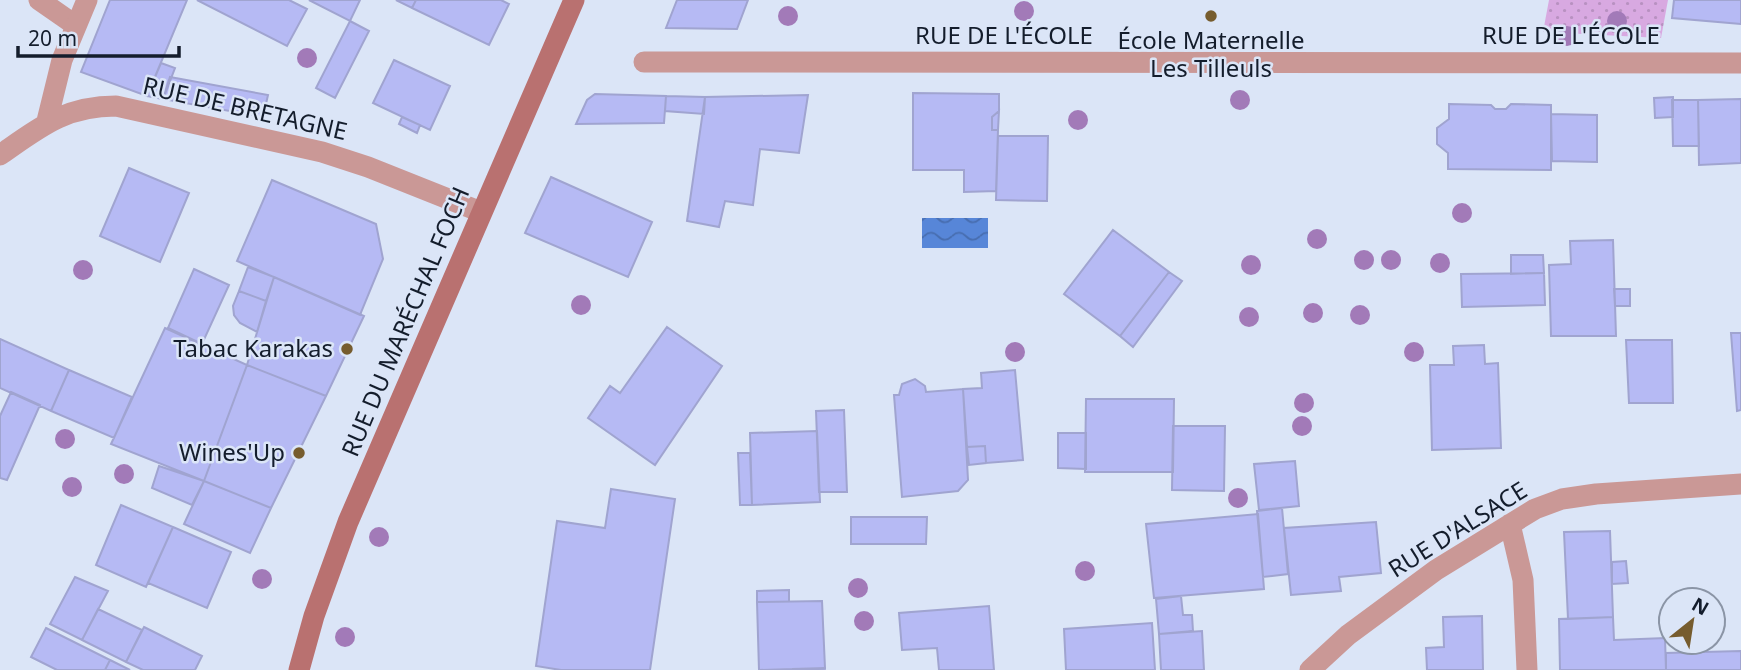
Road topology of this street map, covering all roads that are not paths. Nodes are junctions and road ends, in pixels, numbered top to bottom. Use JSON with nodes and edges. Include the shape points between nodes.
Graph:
{"nodes":[{"id":1,"x":39,"y":0,"type":"edge"},
{"id":2,"x":87,"y":0,"type":"edge"},
{"id":3,"x":574,"y":0,"type":"edge"},
{"id":4,"x":75,"y":25,"type":"junction"},
{"id":5,"x":645,"y":62,"type":"dead end"},
{"id":6,"x":1741,"y":63,"type":"edge"},
{"id":7,"x":47,"y":121,"type":"junction"},
{"id":8,"x":0,"y":155,"type":"edge"},
{"id":9,"x":481,"y":212,"type":"junction"},
{"id":10,"x":1741,"y":484,"type":"edge"},
{"id":11,"x":1510,"y":524,"type":"junction"},
{"id":12,"x":299,"y":670,"type":"edge"},
{"id":13,"x":1310,"y":670,"type":"edge"},
{"id":14,"x":1527,"y":670,"type":"edge"}],
"edges":[{"from":1,"to":4,"type":"street"},
{"from":2,"to":4,"type":"street"},
{"from":3,"to":9,"type":"street","name":"RUE DU MARÉCHAL FOCH"},
{"from":4,"to":7,"type":"street"},
{"from":5,"to":6,"type":"street","name":"RUE DE L'ÉCOLE"},
{"from":7,"to":8,"type":"street","name":"RUE DE BRETAGNE"},
{"from":7,"to":9,"type":"street","name":"RUE DE BRETAGNE","via":[[94,106],[135,110],[322,152]]},
{"from":9,"to":12,"type":"street","name":"RUE DU MARÉCHAL FOCH","via":[[348,522]]},
{"from":10,"to":11,"type":"street","name":"RUE D'ALSACE","via":[[1562,499]]},
{"from":11,"to":13,"type":"street","name":"RUE D'ALSACE","via":[[1436,570],[1348,635]]},
{"from":11,"to":14,"type":"street","via":[[1523,580]]}]}
